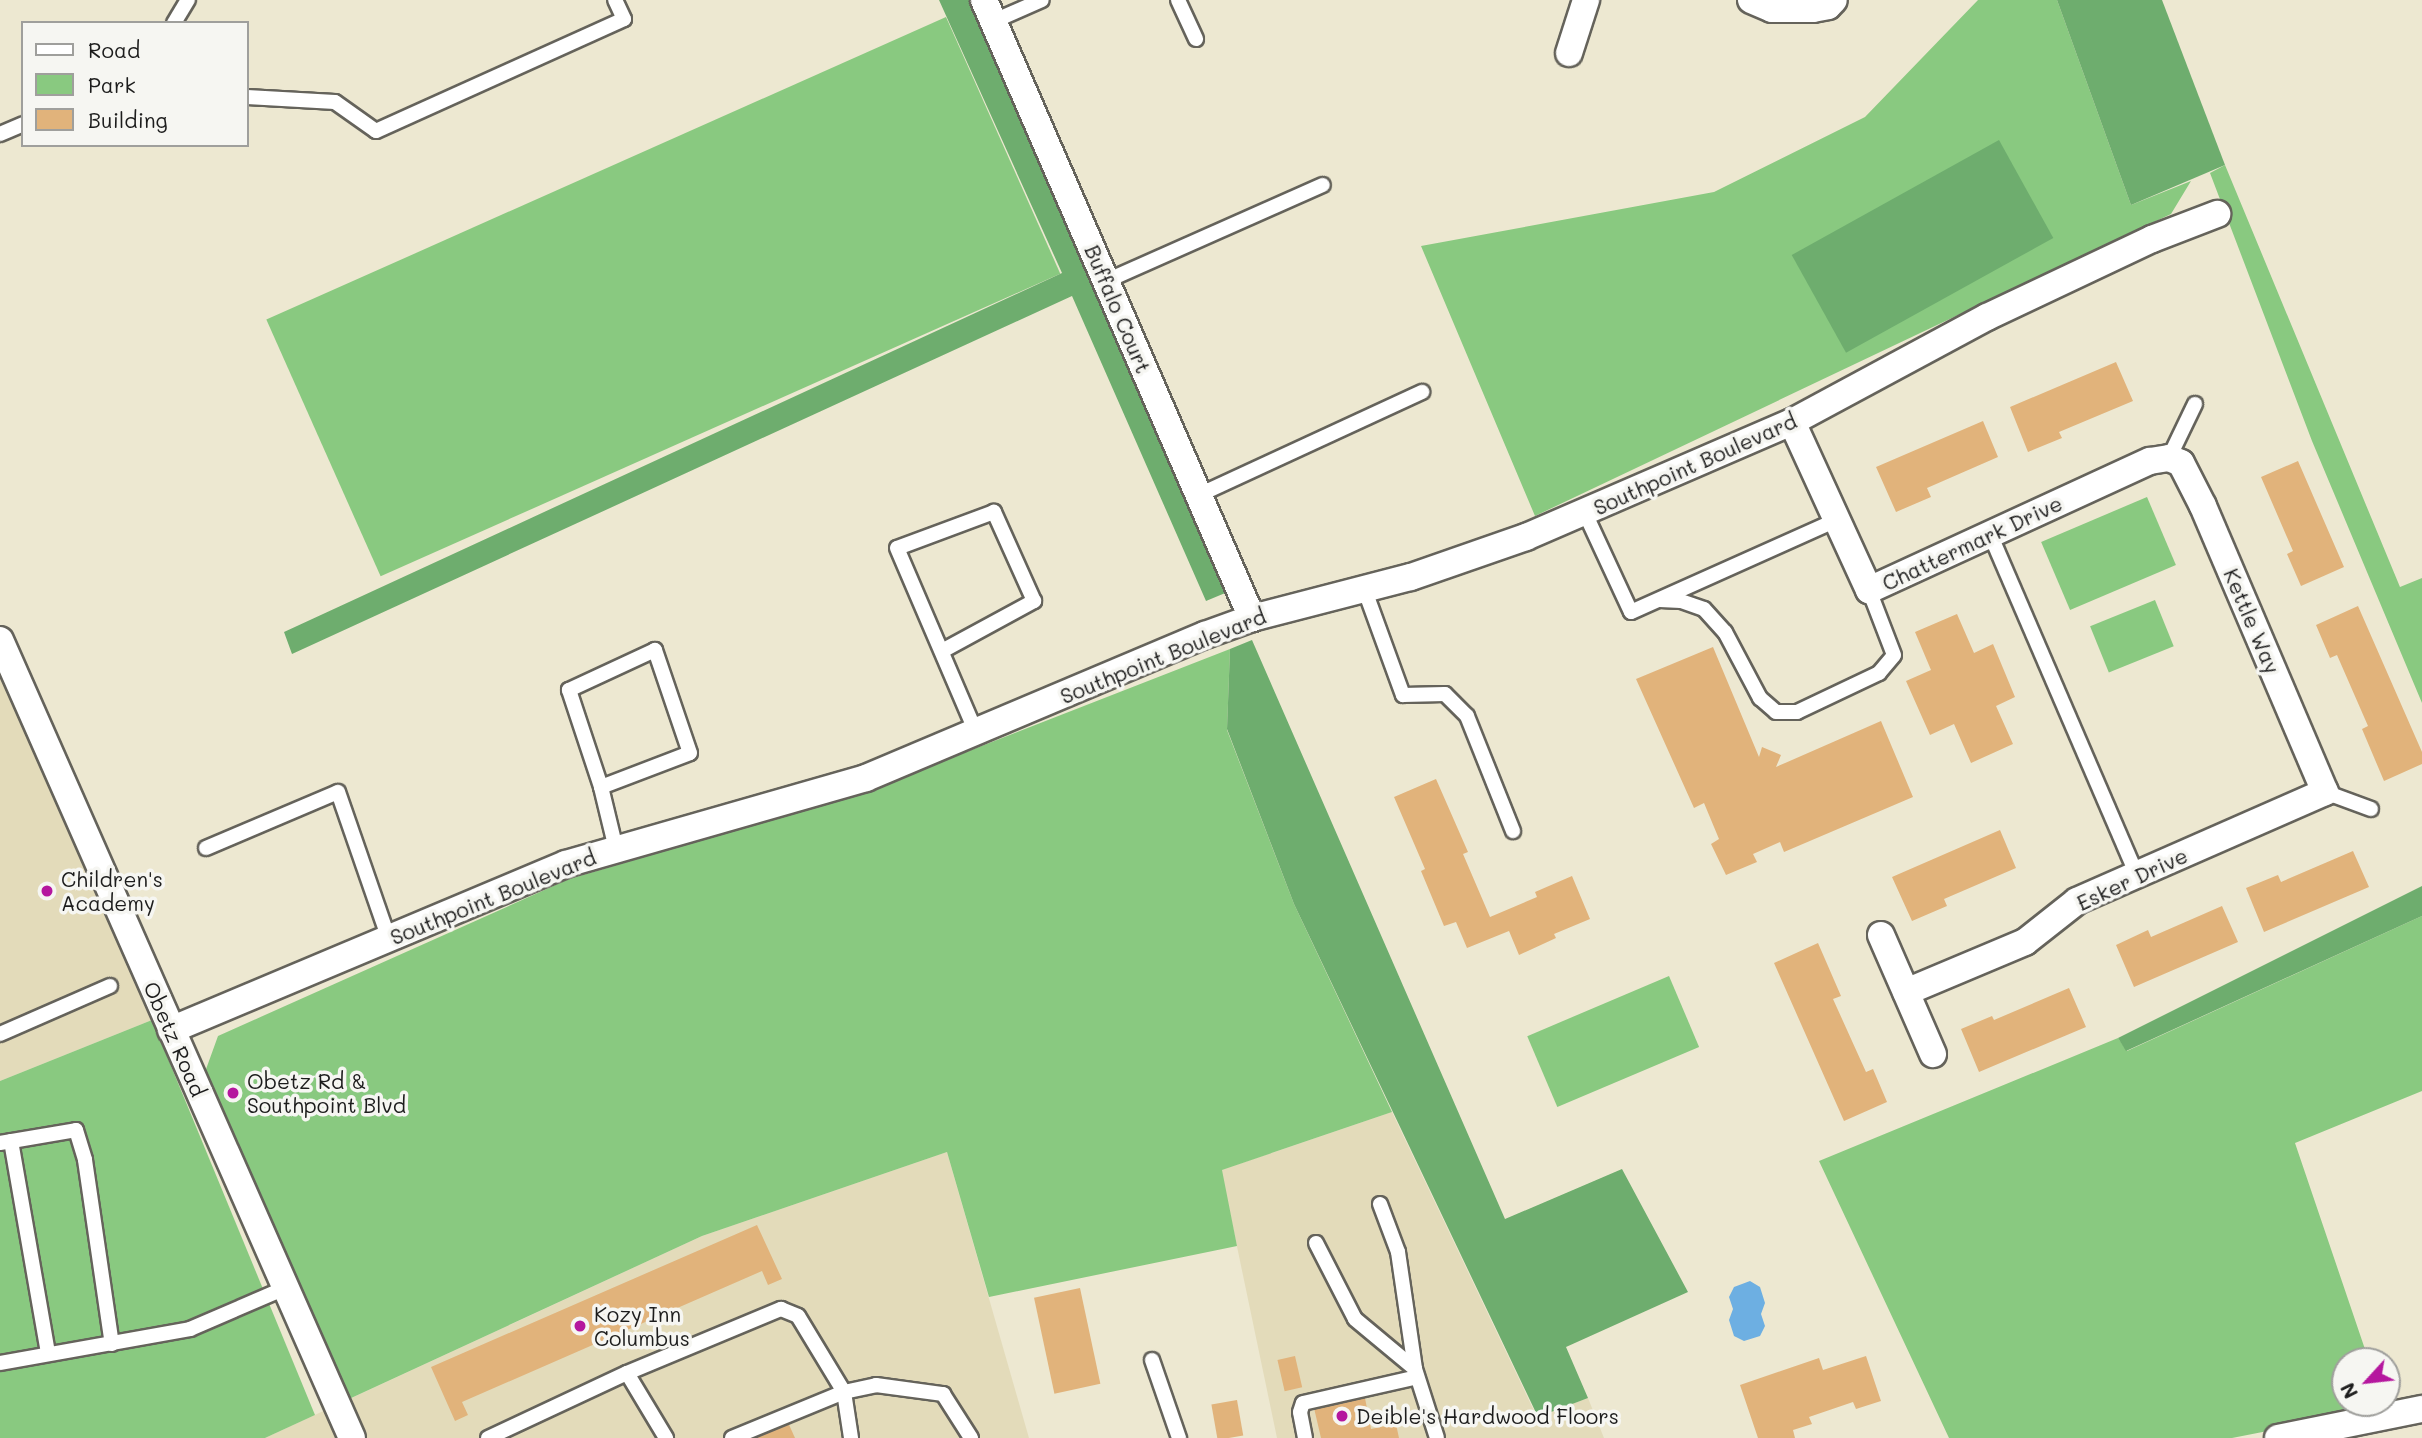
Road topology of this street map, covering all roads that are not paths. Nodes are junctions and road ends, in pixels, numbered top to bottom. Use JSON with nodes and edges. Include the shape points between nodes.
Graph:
{"nodes":[{"id":1,"x":188,"y":0,"type":"edge"},
{"id":2,"x":615,"y":0,"type":"edge"},
{"id":3,"x":1042,"y":0,"type":"edge"},
{"id":4,"x":1178,"y":0,"type":"edge"},
{"id":5,"x":1586,"y":0,"type":"edge"},
{"id":6,"x":1751,"y":0,"type":"edge"},
{"id":7,"x":1834,"y":0,"type":"edge"},
{"id":8,"x":989,"y":11,"type":"edge"},
{"id":9,"x":175,"y":21,"type":"edge"},
{"id":10,"x":1196,"y":39,"type":"dead end"},
{"id":11,"x":1569,"y":53,"type":"dead end"},
{"id":12,"x":248,"y":97,"type":"edge"},
{"id":13,"x":21,"y":125,"type":"edge"},
{"id":14,"x":0,"y":134,"type":"edge"},
{"id":15,"x":1324,"y":185,"type":"dead end"},
{"id":16,"x":2217,"y":214,"type":"dead end"},
{"id":17,"x":1106,"y":281,"type":"junction"},
{"id":18,"x":1422,"y":392,"type":"dead end"},
{"id":19,"x":2195,"y":404,"type":"dead end"},
{"id":20,"x":1792,"y":422,"type":"junction"},
{"id":21,"x":2169,"y":458,"type":"junction"},
{"id":22,"x":1199,"y":495,"type":"junction"},
{"id":23,"x":1585,"y":513,"type":"junction"},
{"id":24,"x":1837,"y":520,"type":"junction"},
{"id":25,"x":1990,"y":534,"type":"junction"},
{"id":26,"x":1364,"y":588,"type":"junction"},
{"id":27,"x":1869,"y":590,"type":"junction"},
{"id":28,"x":1660,"y":600,"type":"junction"},
{"id":29,"x":1252,"y":618,"type":"junction"},
{"id":30,"x":0,"y":640,"type":"edge"},
{"id":31,"x":942,"y":650,"type":"junction"},
{"id":32,"x":976,"y":732,"type":"junction"},
{"id":33,"x":601,"y":787,"type":"junction"},
{"id":34,"x":2325,"y":792,"type":"junction"},
{"id":35,"x":2371,"y":809,"type":"dead end"},
{"id":36,"x":1513,"y":831,"type":"dead end"},
{"id":37,"x":206,"y":848,"type":"dead end"},
{"id":38,"x":616,"y":849,"type":"junction"},
{"id":39,"x":2137,"y":876,"type":"junction"},
{"id":40,"x":1881,"y":935,"type":"dead end"},
{"id":41,"x":389,"y":939,"type":"junction"},
{"id":42,"x":110,"y":986,"type":"dead end"},
{"id":43,"x":1906,"y":992,"type":"junction"},
{"id":44,"x":171,"y":1030,"type":"junction"},
{"id":45,"x":0,"y":1034,"type":"edge"},
{"id":46,"x":1933,"y":1054,"type":"dead end"},
{"id":47,"x":5,"y":1142,"type":"edge"},
{"id":48,"x":1380,"y":1205,"type":"dead end"},
{"id":49,"x":1316,"y":1243,"type":"dead end"},
{"id":50,"x":285,"y":1289,"type":"junction"},
{"id":51,"x":112,"y":1344,"type":"junction"},
{"id":52,"x":48,"y":1354,"type":"junction"},
{"id":53,"x":1152,"y":1360,"type":"dead end"},
{"id":54,"x":0,"y":1363,"type":"edge"},
{"id":55,"x":627,"y":1373,"type":"junction"},
{"id":56,"x":1416,"y":1373,"type":"junction"},
{"id":57,"x":844,"y":1392,"type":"junction"},
{"id":58,"x":2422,"y":1409,"type":"edge"},
{"id":59,"x":352,"y":1438,"type":"edge"},
{"id":60,"x":488,"y":1438,"type":"edge"},
{"id":61,"x":666,"y":1438,"type":"edge"},
{"id":62,"x":732,"y":1438,"type":"edge"},
{"id":63,"x":850,"y":1438,"type":"edge"},
{"id":64,"x":971,"y":1438,"type":"edge"},
{"id":65,"x":1179,"y":1438,"type":"edge"},
{"id":66,"x":1305,"y":1438,"type":"edge"},
{"id":67,"x":1437,"y":1438,"type":"edge"},
{"id":68,"x":2278,"y":1438,"type":"edge"}],
"edges":[{"from":1,"to":9,"type":"lane"},
{"from":2,"to":12,"type":"lane","via":[[624,19],[376,131],[335,103]]},
{"from":3,"to":8,"type":"lane"},
{"from":4,"to":10,"type":"lane"},
{"from":5,"to":11,"type":"street"},
{"from":6,"to":7,"type":"street","via":[[1772,9],[1813,9]]},
{"from":8,"to":17,"type":"street","name":"Buffalo Court"},
{"from":13,"to":14,"type":"lane"},
{"from":15,"to":17,"type":"lane"},
{"from":16,"to":20,"type":"street","name":"Southpoint Boulevard","via":[[2152,239],[1987,317]]},
{"from":17,"to":22,"type":"street","name":"Buffalo Court"},
{"from":18,"to":22,"type":"lane"},
{"from":19,"to":21,"type":"lane"},
{"from":20,"to":23,"type":"street","name":"Southpoint Boulevard"},
{"from":20,"to":24,"type":"street","name":"Chattermark Drive"},
{"from":21,"to":25,"type":"street","name":"Chattermark Drive","via":[[2150,461]]},
{"from":21,"to":34,"type":"street","name":"Kettle Way","via":[[2181,463],[2203,506]]},
{"from":22,"to":29,"type":"street","name":"Buffalo Court"},
{"from":23,"to":26,"type":"street","name":"Southpoint Boulevard","via":[[1411,577]]},
{"from":23,"to":28,"type":"lane","via":[[1630,612]]},
{"from":24,"to":27,"type":"street","name":"Chattermark Drive"},
{"from":24,"to":28,"type":"lane"},
{"from":25,"to":27,"type":"street","name":"Chattermark Drive"},
{"from":25,"to":39,"type":"lane"},
{"from":26,"to":29,"type":"street","name":"Southpoint Boulevard"},
{"from":26,"to":36,"type":"lane","via":[[1403,695],[1445,694],[1467,716]]},
{"from":27,"to":28,"type":"lane","via":[[1894,655],[1879,673],[1797,712],[1776,712],[1760,698],[1725,632],[1704,609]]},
{"from":29,"to":32,"type":"street","name":"Southpoint Boulevard"},
{"from":30,"to":44,"type":"street","name":"Obetz Road"},
{"from":31,"to":31,"type":"lane","via":[[897,548],[994,512],[1034,601]]},
{"from":31,"to":32,"type":"lane"},
{"from":32,"to":38,"type":"street","name":"Southpoint Boulevard","via":[[866,778]]},
{"from":33,"to":33,"type":"lane","via":[[569,690],[656,650],[690,753]]},
{"from":33,"to":38,"type":"lane"},
{"from":34,"to":35,"type":"lane"},
{"from":34,"to":39,"type":"street","name":"Esker Drive"},
{"from":37,"to":41,"type":"lane","via":[[338,792]]},
{"from":38,"to":41,"type":"street","name":"Southpoint Boulevard","via":[[566,864]]},
{"from":39,"to":43,"type":"street","name":"Esker Drive","via":[[2077,901],[2025,942]]},
{"from":40,"to":43,"type":"street"},
{"from":41,"to":44,"type":"street","name":"Southpoint Boulevard"},
{"from":42,"to":45,"type":"lane"},
{"from":43,"to":46,"type":"street"},
{"from":44,"to":50,"type":"street","name":"Obetz Road"},
{"from":47,"to":51,"type":"lane","via":[[76,1130],[85,1160]]},
{"from":47,"to":52,"type":"lane"},
{"from":48,"to":56,"type":"lane","via":[[1398,1252]]},
{"from":49,"to":56,"type":"lane","via":[[1355,1319]]},
{"from":50,"to":51,"type":"lane","via":[[190,1329]]},
{"from":50,"to":59,"type":"street","name":"Obetz Road"},
{"from":51,"to":52,"type":"lane"},
{"from":52,"to":54,"type":"lane"},
{"from":53,"to":65,"type":"lane"},
{"from":55,"to":57,"type":"lane","via":[[781,1309],[798,1316]]},
{"from":55,"to":60,"type":"lane"},
{"from":55,"to":61,"type":"lane"},
{"from":56,"to":66,"type":"lane","via":[[1303,1403],[1300,1412]]},
{"from":56,"to":67,"type":"lane"},
{"from":57,"to":62,"type":"lane"},
{"from":57,"to":63,"type":"lane"},
{"from":57,"to":64,"type":"lane","via":[[876,1385],[943,1394]]},
{"from":58,"to":68,"type":"street"}]}
